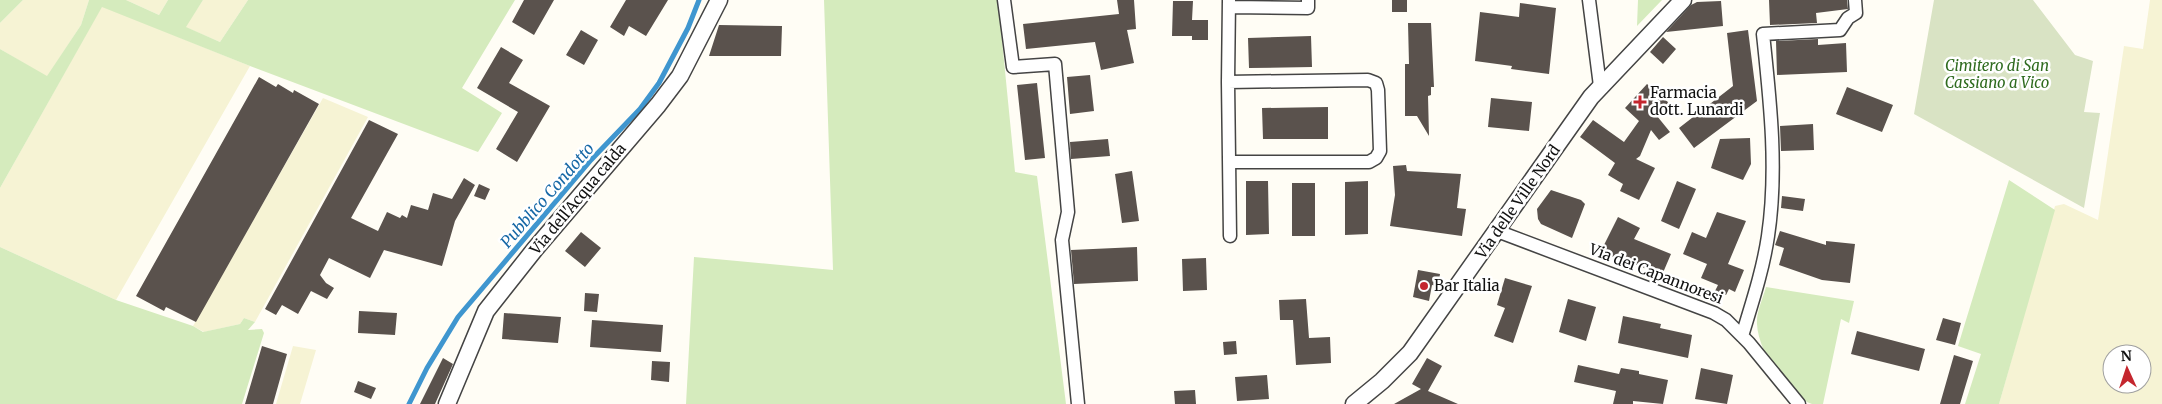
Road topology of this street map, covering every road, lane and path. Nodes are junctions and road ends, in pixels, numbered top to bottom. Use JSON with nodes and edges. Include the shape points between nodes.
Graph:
{"nodes":[{"id":1,"x":718,"y":0,"type":"edge"},
{"id":2,"x":1004,"y":0,"type":"edge"},
{"id":3,"x":1308,"y":0,"type":"edge"},
{"id":4,"x":1589,"y":0,"type":"edge"},
{"id":5,"x":1683,"y":0,"type":"edge"},
{"id":6,"x":1855,"y":0,"type":"edge"},
{"id":7,"x":1229,"y":4,"type":"edge"},
{"id":8,"x":1228,"y":82,"type":"junction"},
{"id":9,"x":1600,"y":86,"type":"junction"},
{"id":10,"x":1229,"y":162,"type":"junction"},
{"id":11,"x":1497,"y":231,"type":"junction"},
{"id":12,"x":1230,"y":236,"type":"dead end"},
{"id":13,"x":1742,"y":336,"type":"junction"},
{"id":14,"x":447,"y":404,"type":"edge"},
{"id":15,"x":1078,"y":404,"type":"edge"},
{"id":16,"x":1354,"y":404,"type":"edge"},
{"id":17,"x":1799,"y":404,"type":"edge"}],
"edges":[{"from":1,"to":14,"type":"street","name":"Via dell'Acqua calda","via":[[680,76],[486,311]]},
{"from":2,"to":15,"type":"street","via":[[1013,67],[1055,64],[1068,212],[1062,240]]},
{"from":3,"to":7,"type":"street","via":[[1308,8]]},
{"from":4,"to":9,"type":"street"},
{"from":5,"to":9,"type":"street","name":"Via delle Ville Nord"},
{"from":6,"to":13,"type":"street","via":[[1856,13],[1840,30],[1763,34],[1771,111],[1772,184],[1768,236]]},
{"from":7,"to":8,"type":"street"},
{"from":8,"to":10,"type":"street"},
{"from":8,"to":10,"type":"street","via":[[1368,80],[1376,84],[1378,90],[1380,151],[1369,162]]},
{"from":9,"to":11,"type":"street","name":"Via delle Ville Nord"},
{"from":10,"to":12,"type":"street"},
{"from":11,"to":13,"type":"street","name":"Via dei Capannoresi","via":[[1714,313]]},
{"from":11,"to":16,"type":"street","name":"Via delle Ville Nord","via":[[1410,353]]},
{"from":13,"to":17,"type":"street","name":"Via dei Capannoresi"}]}
